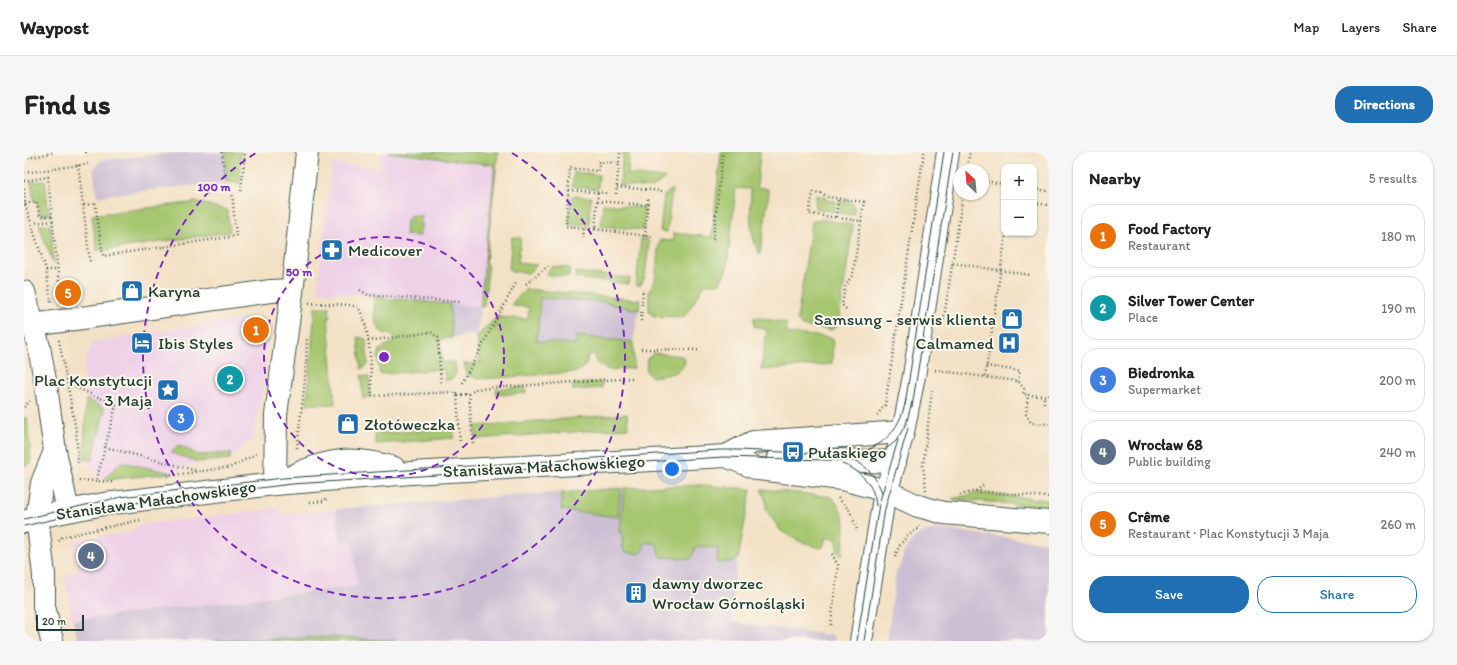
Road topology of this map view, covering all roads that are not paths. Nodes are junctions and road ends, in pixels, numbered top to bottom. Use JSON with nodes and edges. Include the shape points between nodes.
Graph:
{"nodes":[{"id":1,"x":307,"y":152,"type":"edge"},
{"id":2,"x":948,"y":152,"type":"edge"},
{"id":3,"x":24,"y":292,"type":"edge"},
{"id":4,"x":300,"y":296,"type":"junction"},
{"id":5,"x":33,"y":325,"type":"junction"},
{"id":6,"x":903,"y":432,"type":"junction"},
{"id":7,"x":55,"y":452,"type":"junction"},
{"id":8,"x":726,"y":456,"type":"junction"},
{"id":9,"x":894,"y":462,"type":"junction"},
{"id":10,"x":275,"y":484,"type":"junction"},
{"id":11,"x":886,"y":492,"type":"junction"},
{"id":12,"x":68,"y":511,"type":"junction"},
{"id":13,"x":28,"y":517,"type":"edge"},
{"id":14,"x":1049,"y":522,"type":"edge"},
{"id":15,"x":52,"y":641,"type":"edge"},
{"id":16,"x":861,"y":641,"type":"edge"}],
"edges":[{"from":1,"to":4,"type":"street"},
{"from":2,"to":6,"type":"street"},
{"from":3,"to":5,"type":"street"},
{"from":4,"to":5,"type":"street","via":[[263,292]]},
{"from":4,"to":10,"type":"street","via":[[276,415]]},
{"from":5,"to":7,"type":"street","via":[[46,386]]},
{"from":6,"to":8,"type":"street","name":"Stanisława Małachowskiego","via":[[753,442]]},
{"from":6,"to":9,"type":"street"},
{"from":7,"to":12,"type":"street"},
{"from":7,"to":13,"type":"street"},
{"from":8,"to":9,"type":"street"},
{"from":8,"to":10,"type":"street","name":"Stanisława Małachowskiego","via":[[411,473]]},
{"from":8,"to":11,"type":"street","name":"Stanisława Małachowskiego","via":[[758,470],[832,477]]},
{"from":9,"to":11,"type":"street"},
{"from":10,"to":12,"type":"street","name":"Stanisława Małachowskiego","via":[[104,504]]},
{"from":11,"to":14,"type":"street","name":"Stanisława Małachowskiego","via":[[918,506],[944,513]]},
{"from":11,"to":16,"type":"street"},
{"from":12,"to":13,"type":"street","name":"Stanisława Małachowskiego"},
{"from":13,"to":15,"type":"street","via":[[44,575],[44,606]]}]}
